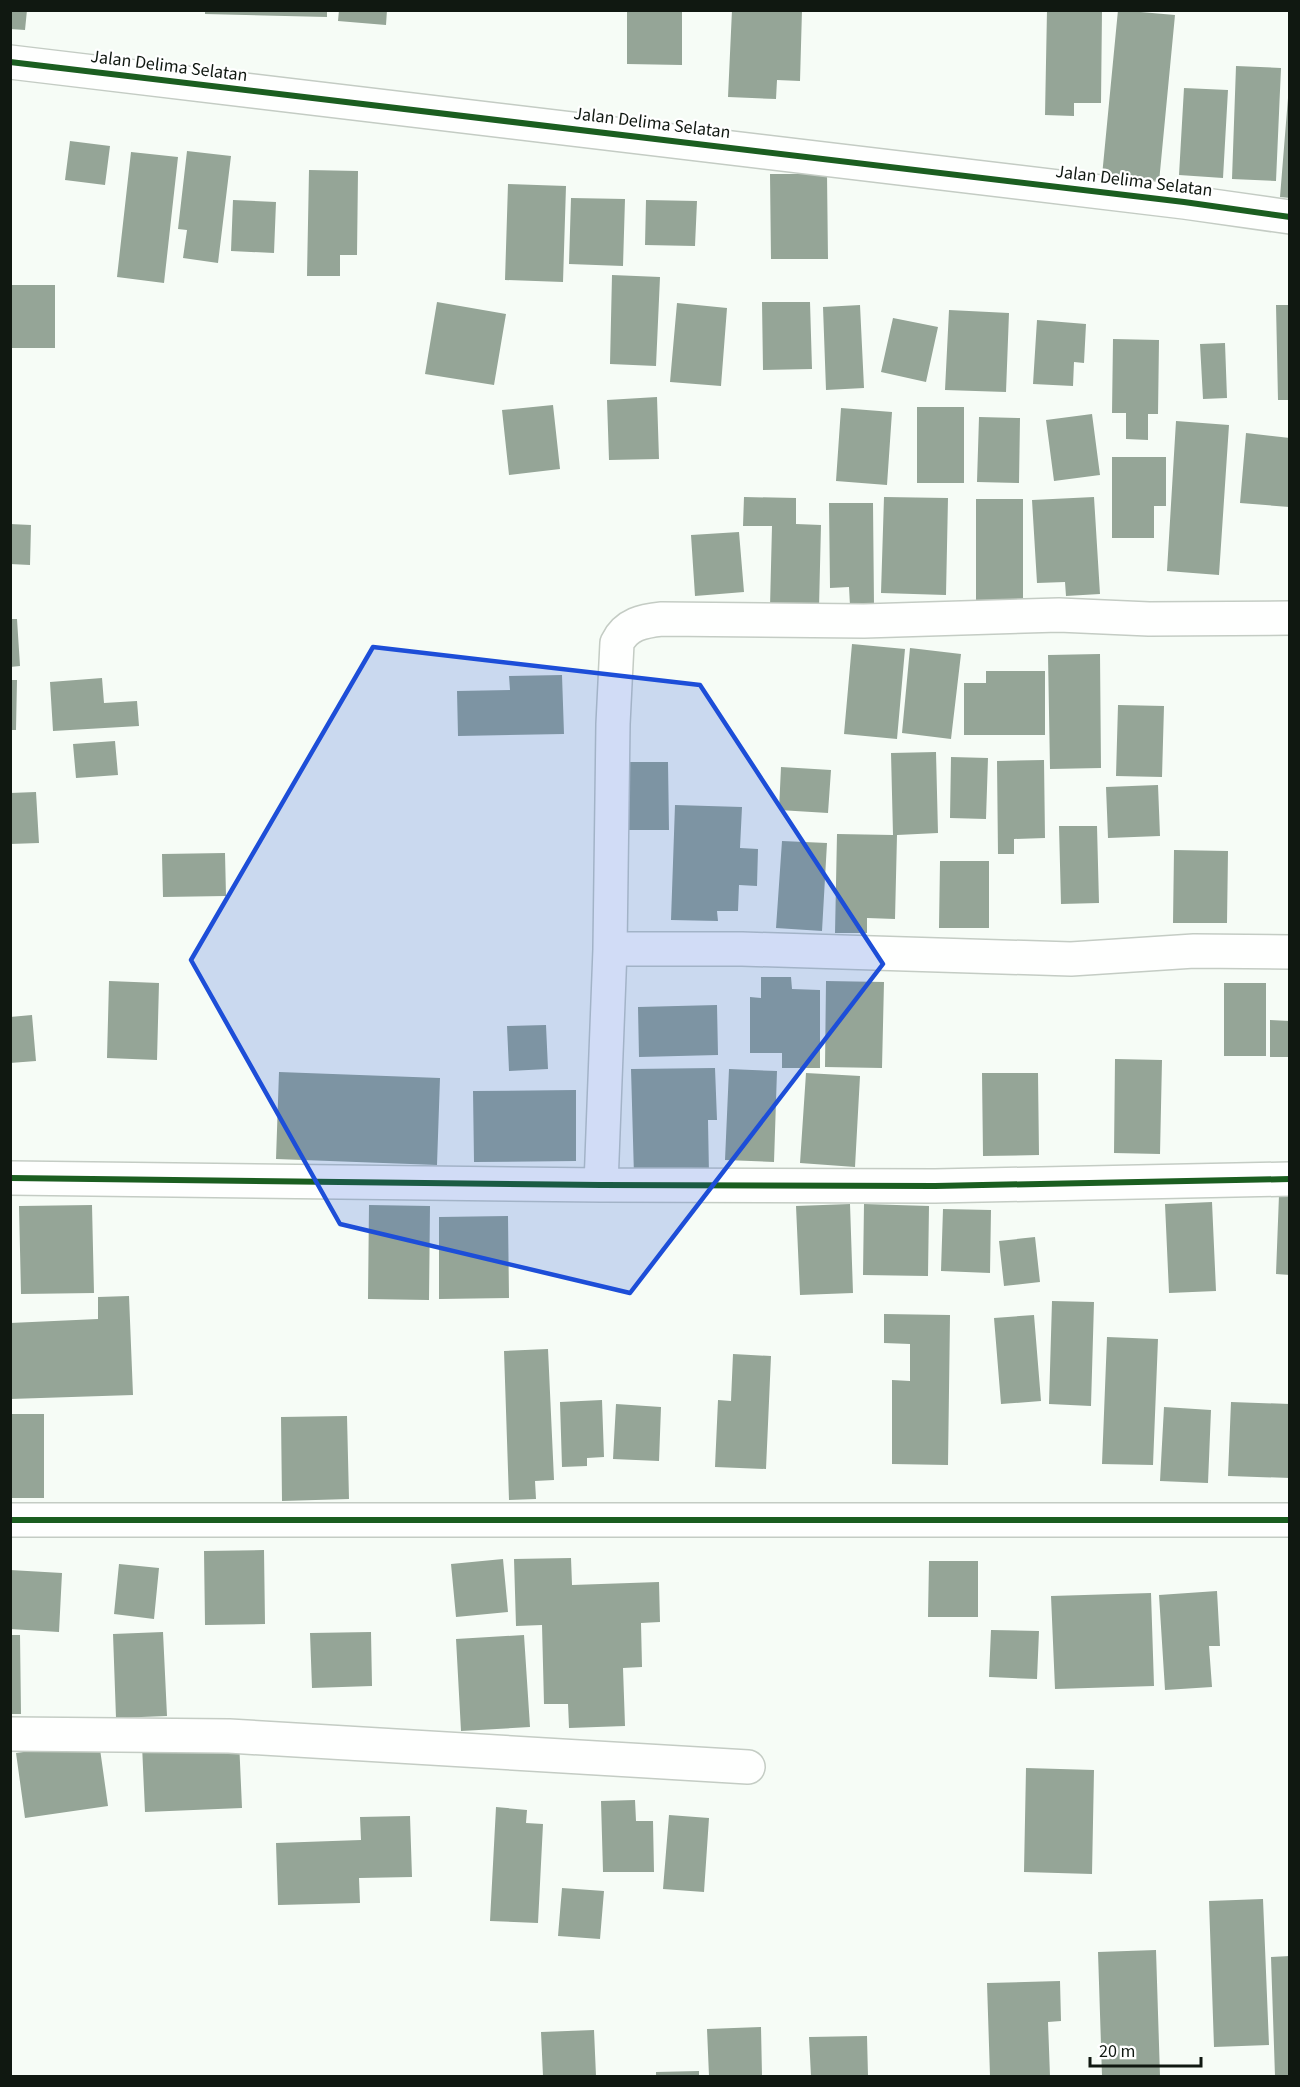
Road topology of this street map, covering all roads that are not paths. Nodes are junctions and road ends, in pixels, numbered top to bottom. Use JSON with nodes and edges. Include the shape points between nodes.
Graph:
{"nodes":[{"id":1,"x":10,"y":62,"type":"edge"},
{"id":2,"x":1290,"y":217,"type":"edge"},
{"id":3,"x":1290,"y":618,"type":"edge"},
{"id":4,"x":610,"y":949,"type":"junction"},
{"id":5,"x":1290,"y":952,"type":"edge"},
{"id":6,"x":10,"y":1178,"type":"edge"},
{"id":7,"x":1290,"y":1179,"type":"edge"},
{"id":8,"x":601,"y":1185,"type":"junction"},
{"id":9,"x":10,"y":1520,"type":"edge"},
{"id":10,"x":1290,"y":1520,"type":"edge"},
{"id":11,"x":10,"y":1734,"type":"edge"},
{"id":12,"x":748,"y":1767,"type":"dead end"}],
"edges":[{"from":1,"to":2,"type":"street","name":"Jalan Delima Selatan"},
{"from":3,"to":4,"type":"street","via":[[1059,615],[864,621],[662,620],[627,628],[617,643]]},
{"from":4,"to":5,"type":"street","via":[[1071,959],[1194,951]]},
{"from":4,"to":8,"type":"street"},
{"from":6,"to":8,"type":"street"},
{"from":7,"to":8,"type":"street","via":[[935,1186]]},
{"from":9,"to":10,"type":"street"},
{"from":11,"to":12,"type":"street","via":[[229,1736]]}]}
